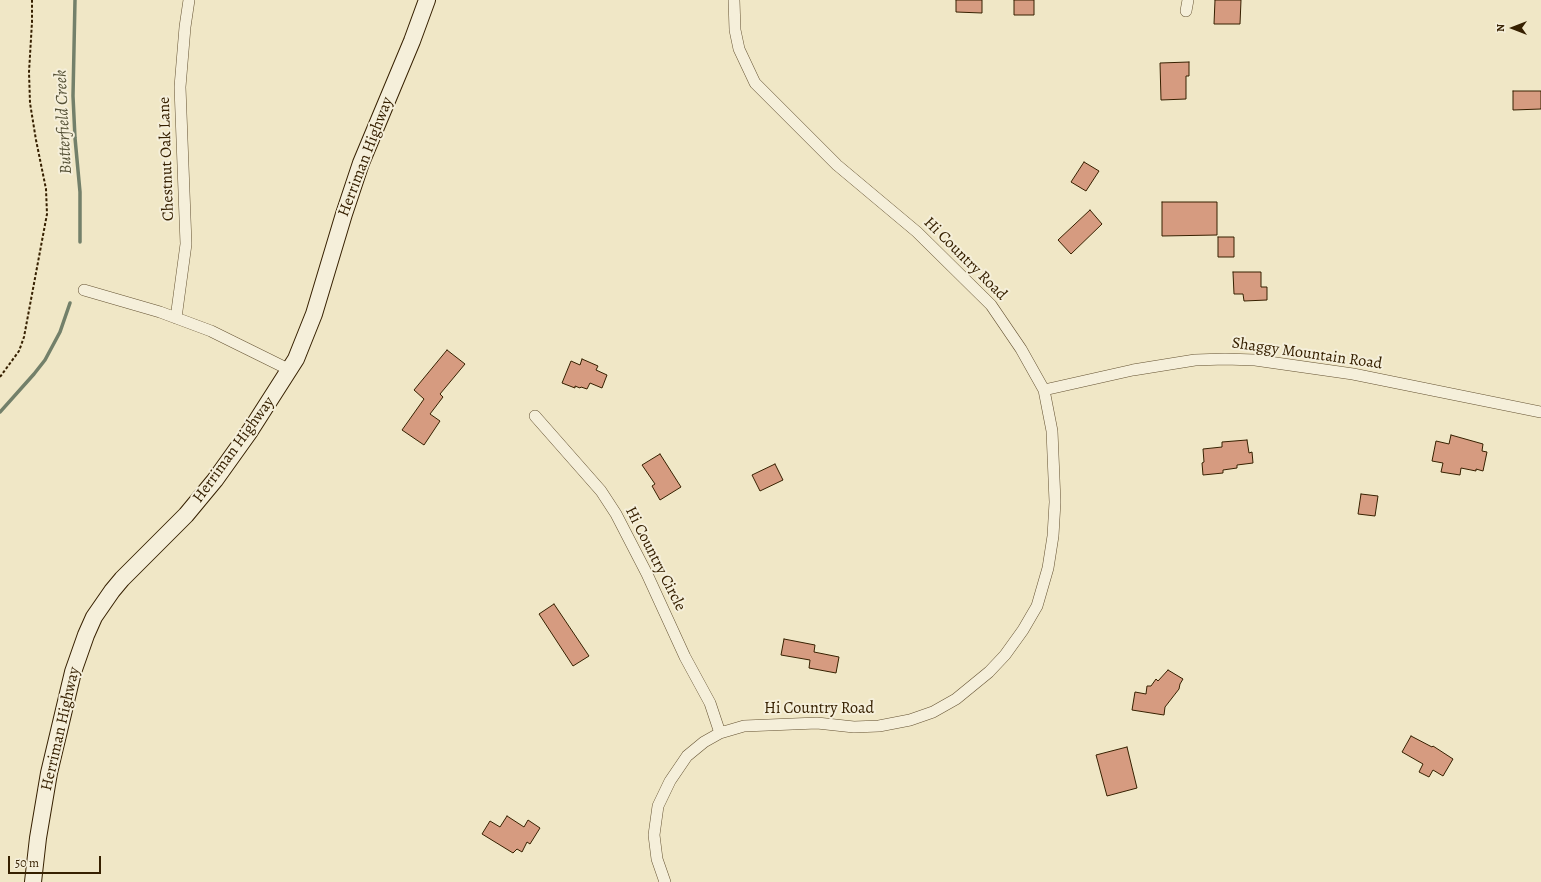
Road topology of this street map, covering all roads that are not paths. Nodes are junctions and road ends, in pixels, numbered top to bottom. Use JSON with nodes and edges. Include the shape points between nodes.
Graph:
{"nodes":[{"id":1,"x":189,"y":0,"type":"edge"},
{"id":2,"x":426,"y":0,"type":"edge"},
{"id":3,"x":734,"y":0,"type":"edge"},
{"id":4,"x":84,"y":290,"type":"dead end"},
{"id":5,"x":176,"y":318,"type":"junction"},
{"id":6,"x":290,"y":370,"type":"junction"},
{"id":7,"x":1044,"y":390,"type":"junction"},
{"id":8,"x":1541,"y":412,"type":"edge"},
{"id":9,"x":535,"y":416,"type":"dead end"},
{"id":10,"x":720,"y":733,"type":"junction"},
{"id":11,"x":33,"y":882,"type":"edge"},
{"id":12,"x":665,"y":882,"type":"edge"}],
"edges":[{"from":1,"to":5,"type":"street","name":"Chestnut Oak Lane","via":[[180,87],[186,244]]},
{"from":2,"to":6,"type":"main road","name":"Herriman Highway","via":[[412,42],[361,163],[309,330]]},
{"from":3,"to":7,"type":"street","name":"Hi Country Road","via":[[735,30],[739,49],[756,83],[837,165],[917,232],[991,305],[1021,349]]},
{"from":4,"to":5,"type":"street"},
{"from":5,"to":6,"type":"street","via":[[211,331]]},
{"from":6,"to":11,"type":"main road","name":"Herriman Highway","via":[[215,480],[186,515],[122,579],[94,617],[79,653],[61,722],[43,805]]},
{"from":7,"to":8,"type":"street","name":"Shaggy Mountain Road","via":[[1188,361],[1255,360],[1353,374]]},
{"from":7,"to":10,"type":"street","name":"Hi Country Road","via":[[1052,431],[1055,502],[1048,568],[1037,606],[1005,655],[989,672],[956,699],[933,712],[910,720],[854,728],[817,723],[768,724],[744,726]]},
{"from":9,"to":10,"type":"street","name":"Hi Country Circle","via":[[602,491],[616,514],[710,703]]},
{"from":10,"to":12,"type":"street","name":"Hi Country Road","via":[[687,756],[670,781],[658,806],[654,835],[657,859]]}]}
